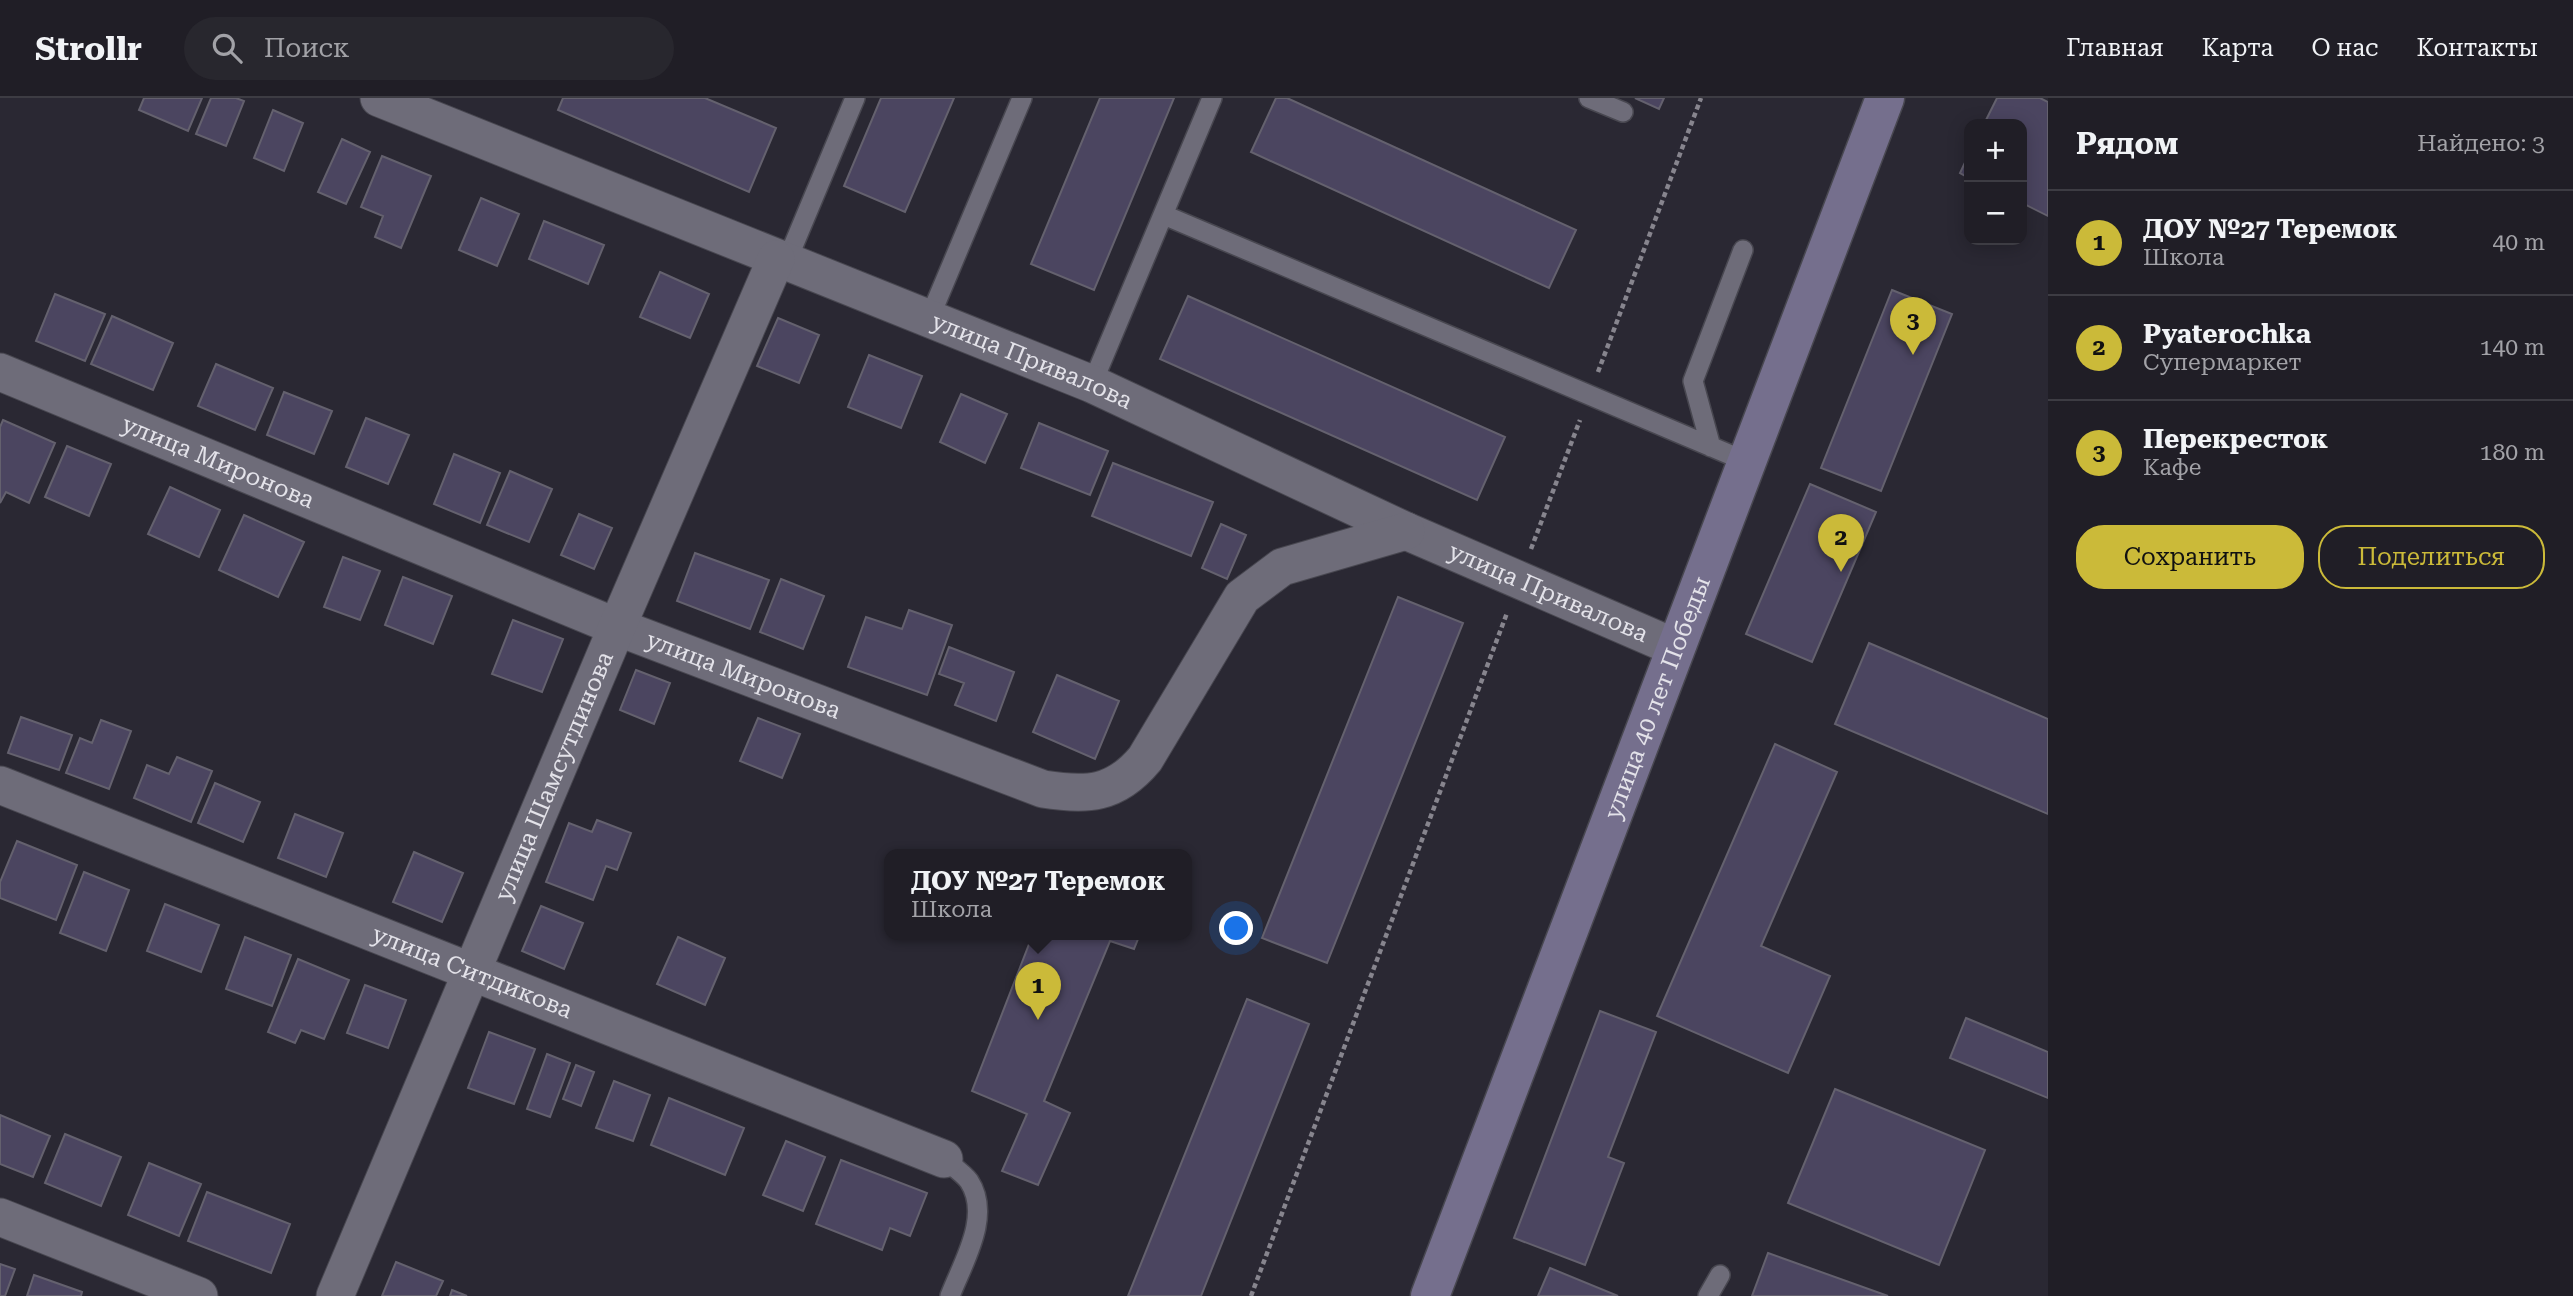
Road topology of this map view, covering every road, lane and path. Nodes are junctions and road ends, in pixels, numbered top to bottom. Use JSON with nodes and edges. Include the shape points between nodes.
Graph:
{"nodes":[{"id":1,"x":379,"y":98,"type":"edge"},
{"id":2,"x":1022,"y":98,"type":"edge"},
{"id":3,"x":1212,"y":98,"type":"edge"},
{"id":4,"x":1589,"y":98,"type":"edge"},
{"id":5,"x":1701,"y":98,"type":"edge"},
{"id":6,"x":1885,"y":98,"type":"edge"},
{"id":7,"x":850,"y":100,"type":"edge"},
{"id":8,"x":1623,"y":112,"type":"dead end"},
{"id":9,"x":1164,"y":215,"type":"junction"},
{"id":10,"x":1743,"y":250,"type":"dead end"},
{"id":11,"x":781,"y":261,"type":"junction"},
{"id":12,"x":929,"y":319,"type":"junction"},
{"id":13,"x":0,"y":372,"type":"edge"},
{"id":14,"x":1092,"y":384,"type":"junction"},
{"id":15,"x":1589,"y":395,"type":"junction"},
{"id":16,"x":1728,"y":454,"type":"junction"},
{"id":17,"x":1406,"y":531,"type":"junction"},
{"id":18,"x":1520,"y":580,"type":"junction"},
{"id":19,"x":617,"y":626,"type":"junction"},
{"id":20,"x":1674,"y":647,"type":"junction"},
{"id":21,"x":0,"y":785,"type":"edge"},
{"id":22,"x":473,"y":971,"type":"junction"},
{"id":23,"x":944,"y":1159,"type":"joint"},
{"id":24,"x":0,"y":1217,"type":"edge"},
{"id":25,"x":1720,"y":1275,"type":"dead end"},
{"id":26,"x":199,"y":1296,"type":"edge"},
{"id":27,"x":335,"y":1296,"type":"edge"},
{"id":28,"x":950,"y":1296,"type":"edge"},
{"id":29,"x":1251,"y":1296,"type":"edge"},
{"id":30,"x":1430,"y":1296,"type":"edge"},
{"id":31,"x":1708,"y":1296,"type":"edge"}],
"edges":[{"from":1,"to":11,"type":"street","name":"улица Привалова"},
{"from":2,"to":12,"type":"lane"},
{"from":3,"to":9,"type":"lane"},
{"from":4,"to":8,"type":"lane"},
{"from":5,"to":15,"type":"path"},
{"from":6,"to":16,"type":"street","name":"улица 40 лет Победы"},
{"from":7,"to":11,"type":"lane"},
{"from":9,"to":14,"type":"lane"},
{"from":9,"to":15,"type":"lane"},
{"from":10,"to":16,"type":"lane","via":[[1693,381]]},
{"from":11,"to":12,"type":"street","name":"улица Привалова"},
{"from":11,"to":19,"type":"street","name":"улица Шамсутдинова"},
{"from":12,"to":14,"type":"street","name":"улица Привалова"},
{"from":13,"to":19,"type":"street","name":"улица Миронова"},
{"from":14,"to":17,"type":"street","name":"улица Привалова"},
{"from":15,"to":16,"type":"lane"},
{"from":15,"to":18,"type":"path"},
{"from":16,"to":20,"type":"street","name":"улица 40 лет Победы"},
{"from":17,"to":18,"type":"street","name":"улица Привалова"},
{"from":17,"to":19,"type":"street","name":"улица Миронова","via":[[1282,567],[1242,597],[1145,759],[1129,778],[1106,789],[1076,794],[1043,789]]},
{"from":18,"to":20,"type":"street","name":"улица Привалова"},
{"from":18,"to":29,"type":"path"},
{"from":19,"to":22,"type":"street","name":"улица Шамсутдинова"},
{"from":20,"to":30,"type":"street","name":"улица 40 лет Победы"},
{"from":21,"to":22,"type":"street","name":"улица Ситдикова"},
{"from":22,"to":23,"type":"street","name":"улица Ситдикова"},
{"from":22,"to":27,"type":"street","name":"улица Шамсутдинова"},
{"from":23,"to":28,"type":"lane","via":[[968,1181],[978,1206],[975,1231]]},
{"from":24,"to":26,"type":"street"},
{"from":25,"to":31,"type":"lane"}]}
